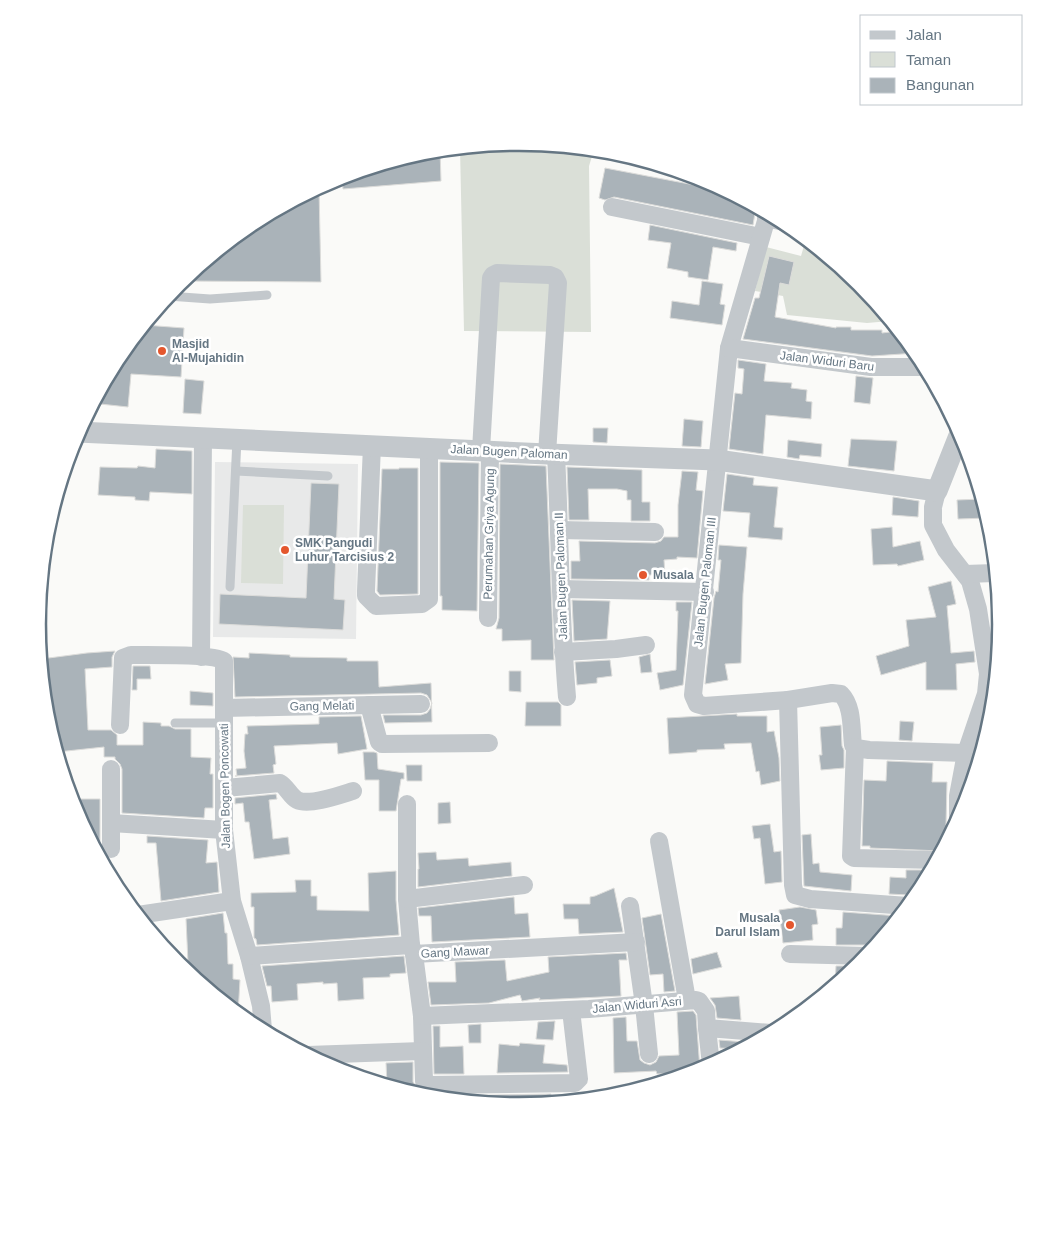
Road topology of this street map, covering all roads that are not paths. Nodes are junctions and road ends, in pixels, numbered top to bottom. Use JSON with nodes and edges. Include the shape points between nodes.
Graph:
{"nodes":[{"id":1,"x":612,"y":206,"type":"dead end"},
{"id":2,"x":766,"y":221,"type":"edge"},
{"id":3,"x":761,"y":237,"type":"junction"},
{"id":4,"x":267,"y":295,"type":"dead end"},
{"id":5,"x":179,"y":297,"type":"edge"},
{"id":6,"x":729,"y":348,"type":"junction"},
{"id":7,"x":916,"y":368,"type":"edge"},
{"id":8,"x":87,"y":432,"type":"edge"},
{"id":9,"x":203,"y":438,"type":"junction"},
{"id":10,"x":236,"y":439,"type":"junction"},
{"id":11,"x":956,"y":443,"type":"edge"},
{"id":12,"x":372,"y":445,"type":"junction"},
{"id":13,"x":430,"y":448,"type":"junction"},
{"id":14,"x":486,"y":451,"type":"junction"},
{"id":15,"x":552,"y":454,"type":"junction"},
{"id":16,"x":717,"y":460,"type":"junction"},
{"id":17,"x":236,"y":471,"type":"junction"},
{"id":18,"x":328,"y":476,"type":"dead end"},
{"id":19,"x":938,"y":491,"type":"junction"},
{"id":20,"x":560,"y":530,"type":"junction"},
{"id":21,"x":655,"y":532,"type":"dead end"},
{"id":22,"x":989,"y":573,"type":"edge"},
{"id":23,"x":965,"y":574,"type":"junction"},
{"id":24,"x":230,"y":587,"type":"dead end"},
{"id":25,"x":561,"y":589,"type":"junction"},
{"id":26,"x":705,"y":592,"type":"junction"},
{"id":27,"x":488,"y":618,"type":"dead end"},
{"id":28,"x":646,"y":645,"type":"dead end"},
{"id":29,"x":563,"y":652,"type":"junction"},
{"id":30,"x":202,"y":657,"type":"junction"},
{"id":31,"x":989,"y":677,"type":"edge"},
{"id":32,"x":987,"y":692,"type":"edge"},
{"id":33,"x":567,"y":697,"type":"dead end"},
{"id":34,"x":788,"y":700,"type":"junction"},
{"id":35,"x":421,"y":704,"type":"dead end"},
{"id":36,"x":369,"y":705,"type":"junction"},
{"id":37,"x":224,"y":715,"type":"junction"},
{"id":38,"x":175,"y":723,"type":"dead end"},
{"id":39,"x":120,"y":725,"type":"dead end"},
{"id":40,"x":489,"y":743,"type":"dead end"},
{"id":41,"x":855,"y":747,"type":"junction"},
{"id":42,"x":966,"y":753,"type":"junction"},
{"id":43,"x":111,"y":768,"type":"dead end"},
{"id":44,"x":225,"y":788,"type":"junction"},
{"id":45,"x":353,"y":792,"type":"dead end"},
{"id":46,"x":958,"y":800,"type":"edge"},
{"id":47,"x":407,"y":804,"type":"dead end"},
{"id":48,"x":111,"y":823,"type":"junction"},
{"id":49,"x":224,"y":830,"type":"junction"},
{"id":50,"x":659,"y":841,"type":"dead end"},
{"id":51,"x":111,"y":849,"type":"dead end"},
{"id":52,"x":928,"y":860,"type":"edge"},
{"id":53,"x":524,"y":885,"type":"dead end"},
{"id":54,"x":407,"y":899,"type":"junction"},
{"id":55,"x":232,"y":902,"type":"junction"},
{"id":56,"x":899,"y":905,"type":"edge"},
{"id":57,"x":630,"y":906,"type":"dead end"},
{"id":58,"x":146,"y":914,"type":"edge"},
{"id":59,"x":636,"y":942,"type":"junction"},
{"id":60,"x":412,"y":949,"type":"junction"},
{"id":61,"x":790,"y":954,"type":"dead end"},
{"id":62,"x":249,"y":956,"type":"junction"},
{"id":63,"x":855,"y":956,"type":"edge"},
{"id":64,"x":687,"y":1000,"type":"junction"},
{"id":65,"x":644,"y":1004,"type":"junction"},
{"id":66,"x":571,"y":1010,"type":"junction"},
{"id":67,"x":422,"y":1016,"type":"junction"},
{"id":68,"x":262,"y":1021,"type":"edge"},
{"id":69,"x":707,"y":1028,"type":"junction"},
{"id":70,"x":757,"y":1032,"type":"edge"},
{"id":71,"x":422,"y":1051,"type":"junction"},
{"id":72,"x":324,"y":1054,"type":"edge"},
{"id":73,"x":648,"y":1054,"type":"dead end"},
{"id":74,"x":709,"y":1057,"type":"edge"}],
"edges":[{"from":1,"to":3,"type":"street"},
{"from":2,"to":3,"type":"street","name":"Jalan Bugen Paloman III"},
{"from":3,"to":6,"type":"street","name":"Jalan Bugen Paloman III"},
{"from":4,"to":5,"type":"lane","via":[[210,299]]},
{"from":6,"to":7,"type":"street","name":"Jalan Widuri Baru","via":[[871,367]]},
{"from":6,"to":16,"type":"street","name":"Jalan Bugen Paloman III"},
{"from":8,"to":9,"type":"street","name":"Jalan Bugen Paloman"},
{"from":9,"to":10,"type":"street","name":"Jalan Bugen Paloman"},
{"from":9,"to":30,"type":"street"},
{"from":10,"to":12,"type":"street","name":"Jalan Bugen Paloman"},
{"from":10,"to":17,"type":"lane"},
{"from":11,"to":19,"type":"street"},
{"from":12,"to":13,"type":"street","name":"Jalan Bugen Paloman"},
{"from":12,"to":13,"type":"street","via":[[366,596],[376,606],[422,604],[429,599]]},
{"from":13,"to":14,"type":"street","name":"Jalan Bugen Paloman"},
{"from":14,"to":15,"type":"street","name":"Jalan Bugen Paloman"},
{"from":14,"to":15,"type":"street","name":"Perumahan Griya Agung","via":[[491,278],[497,273],[550,275],[558,283]]},
{"from":14,"to":27,"type":"street","name":"Perumahan Griya Agung"},
{"from":15,"to":16,"type":"street","name":"Jalan Bugen Paloman"},
{"from":15,"to":20,"type":"street","name":"Jalan Bugen Paloman II"},
{"from":16,"to":19,"type":"street","name":"Jalan Bugen Paloman"},
{"from":16,"to":26,"type":"street","name":"Jalan Bugen Paloman III"},
{"from":17,"to":18,"type":"lane"},
{"from":17,"to":24,"type":"lane"},
{"from":19,"to":23,"type":"street","via":[[933,507],[933,525],[946,550]]},
{"from":20,"to":21,"type":"street"},
{"from":20,"to":25,"type":"street","name":"Jalan Bugen Paloman II"},
{"from":22,"to":23,"type":"street"},
{"from":23,"to":31,"type":"street","via":[[978,609]]},
{"from":25,"to":26,"type":"street"},
{"from":25,"to":29,"type":"street","name":"Jalan Bugen Paloman II"},
{"from":26,"to":34,"type":"street","name":"Jalan Bugen Paloman III","via":[[693,695],[697,704]]},
{"from":28,"to":29,"type":"street"},
{"from":29,"to":33,"type":"street","name":"Jalan Bugen Paloman II"},
{"from":30,"to":37,"type":"street","name":"Jalan Bogen Poncowati","via":[[221,659],[224,664]]},
{"from":30,"to":39,"type":"street","via":[[131,655],[123,658]]},
{"from":32,"to":42,"type":"street"},
{"from":34,"to":41,"type":"street","via":[[841,694],[847,700]]},
{"from":34,"to":56,"type":"street","via":[[795,895]]},
{"from":35,"to":36,"type":"street","name":"Gang Melati"},
{"from":36,"to":37,"type":"street","name":"Gang Melati"},
{"from":36,"to":40,"type":"street","via":[[382,744]]},
{"from":37,"to":38,"type":"lane"},
{"from":37,"to":44,"type":"street","name":"Jalan Bogen Poncowati"},
{"from":41,"to":42,"type":"street"},
{"from":41,"to":52,"type":"street","via":[[851,856]]},
{"from":42,"to":46,"type":"street"},
{"from":43,"to":48,"type":"street"},
{"from":44,"to":45,"type":"street","via":[[280,783],[294,798],[307,802]]},
{"from":44,"to":49,"type":"street","name":"Jalan Bogen Poncowati"},
{"from":47,"to":54,"type":"street"},
{"from":48,"to":49,"type":"street"},
{"from":48,"to":51,"type":"street"},
{"from":49,"to":55,"type":"street","name":"Jalan Bogen Poncowati"},
{"from":50,"to":64,"type":"street"},
{"from":53,"to":54,"type":"street"},
{"from":54,"to":60,"type":"street"},
{"from":55,"to":58,"type":"street"},
{"from":55,"to":62,"type":"street","name":"Jalan Bogen Poncowati"},
{"from":57,"to":59,"type":"street"},
{"from":59,"to":60,"type":"street","name":"Gang Mawar"},
{"from":59,"to":65,"type":"street"},
{"from":60,"to":62,"type":"street","name":"Gang Mawar"},
{"from":60,"to":67,"type":"street"},
{"from":61,"to":63,"type":"street"},
{"from":62,"to":68,"type":"street","name":"Jalan Bogen Poncowati"},
{"from":64,"to":65,"type":"street","name":"Jalan Widuri Asri"},
{"from":64,"to":69,"type":"street","name":"Jalan Widuri Asri","via":[[702,1004]]},
{"from":65,"to":66,"type":"street","name":"Jalan Widuri Asri"},
{"from":65,"to":73,"type":"street"},
{"from":66,"to":67,"type":"street","name":"Jalan Widuri Asri"},
{"from":66,"to":71,"type":"street","via":[[579,1078],[575,1084],[426,1084]]},
{"from":67,"to":71,"type":"street"},
{"from":69,"to":70,"type":"street"},
{"from":69,"to":74,"type":"street"},
{"from":71,"to":72,"type":"street"}]}
